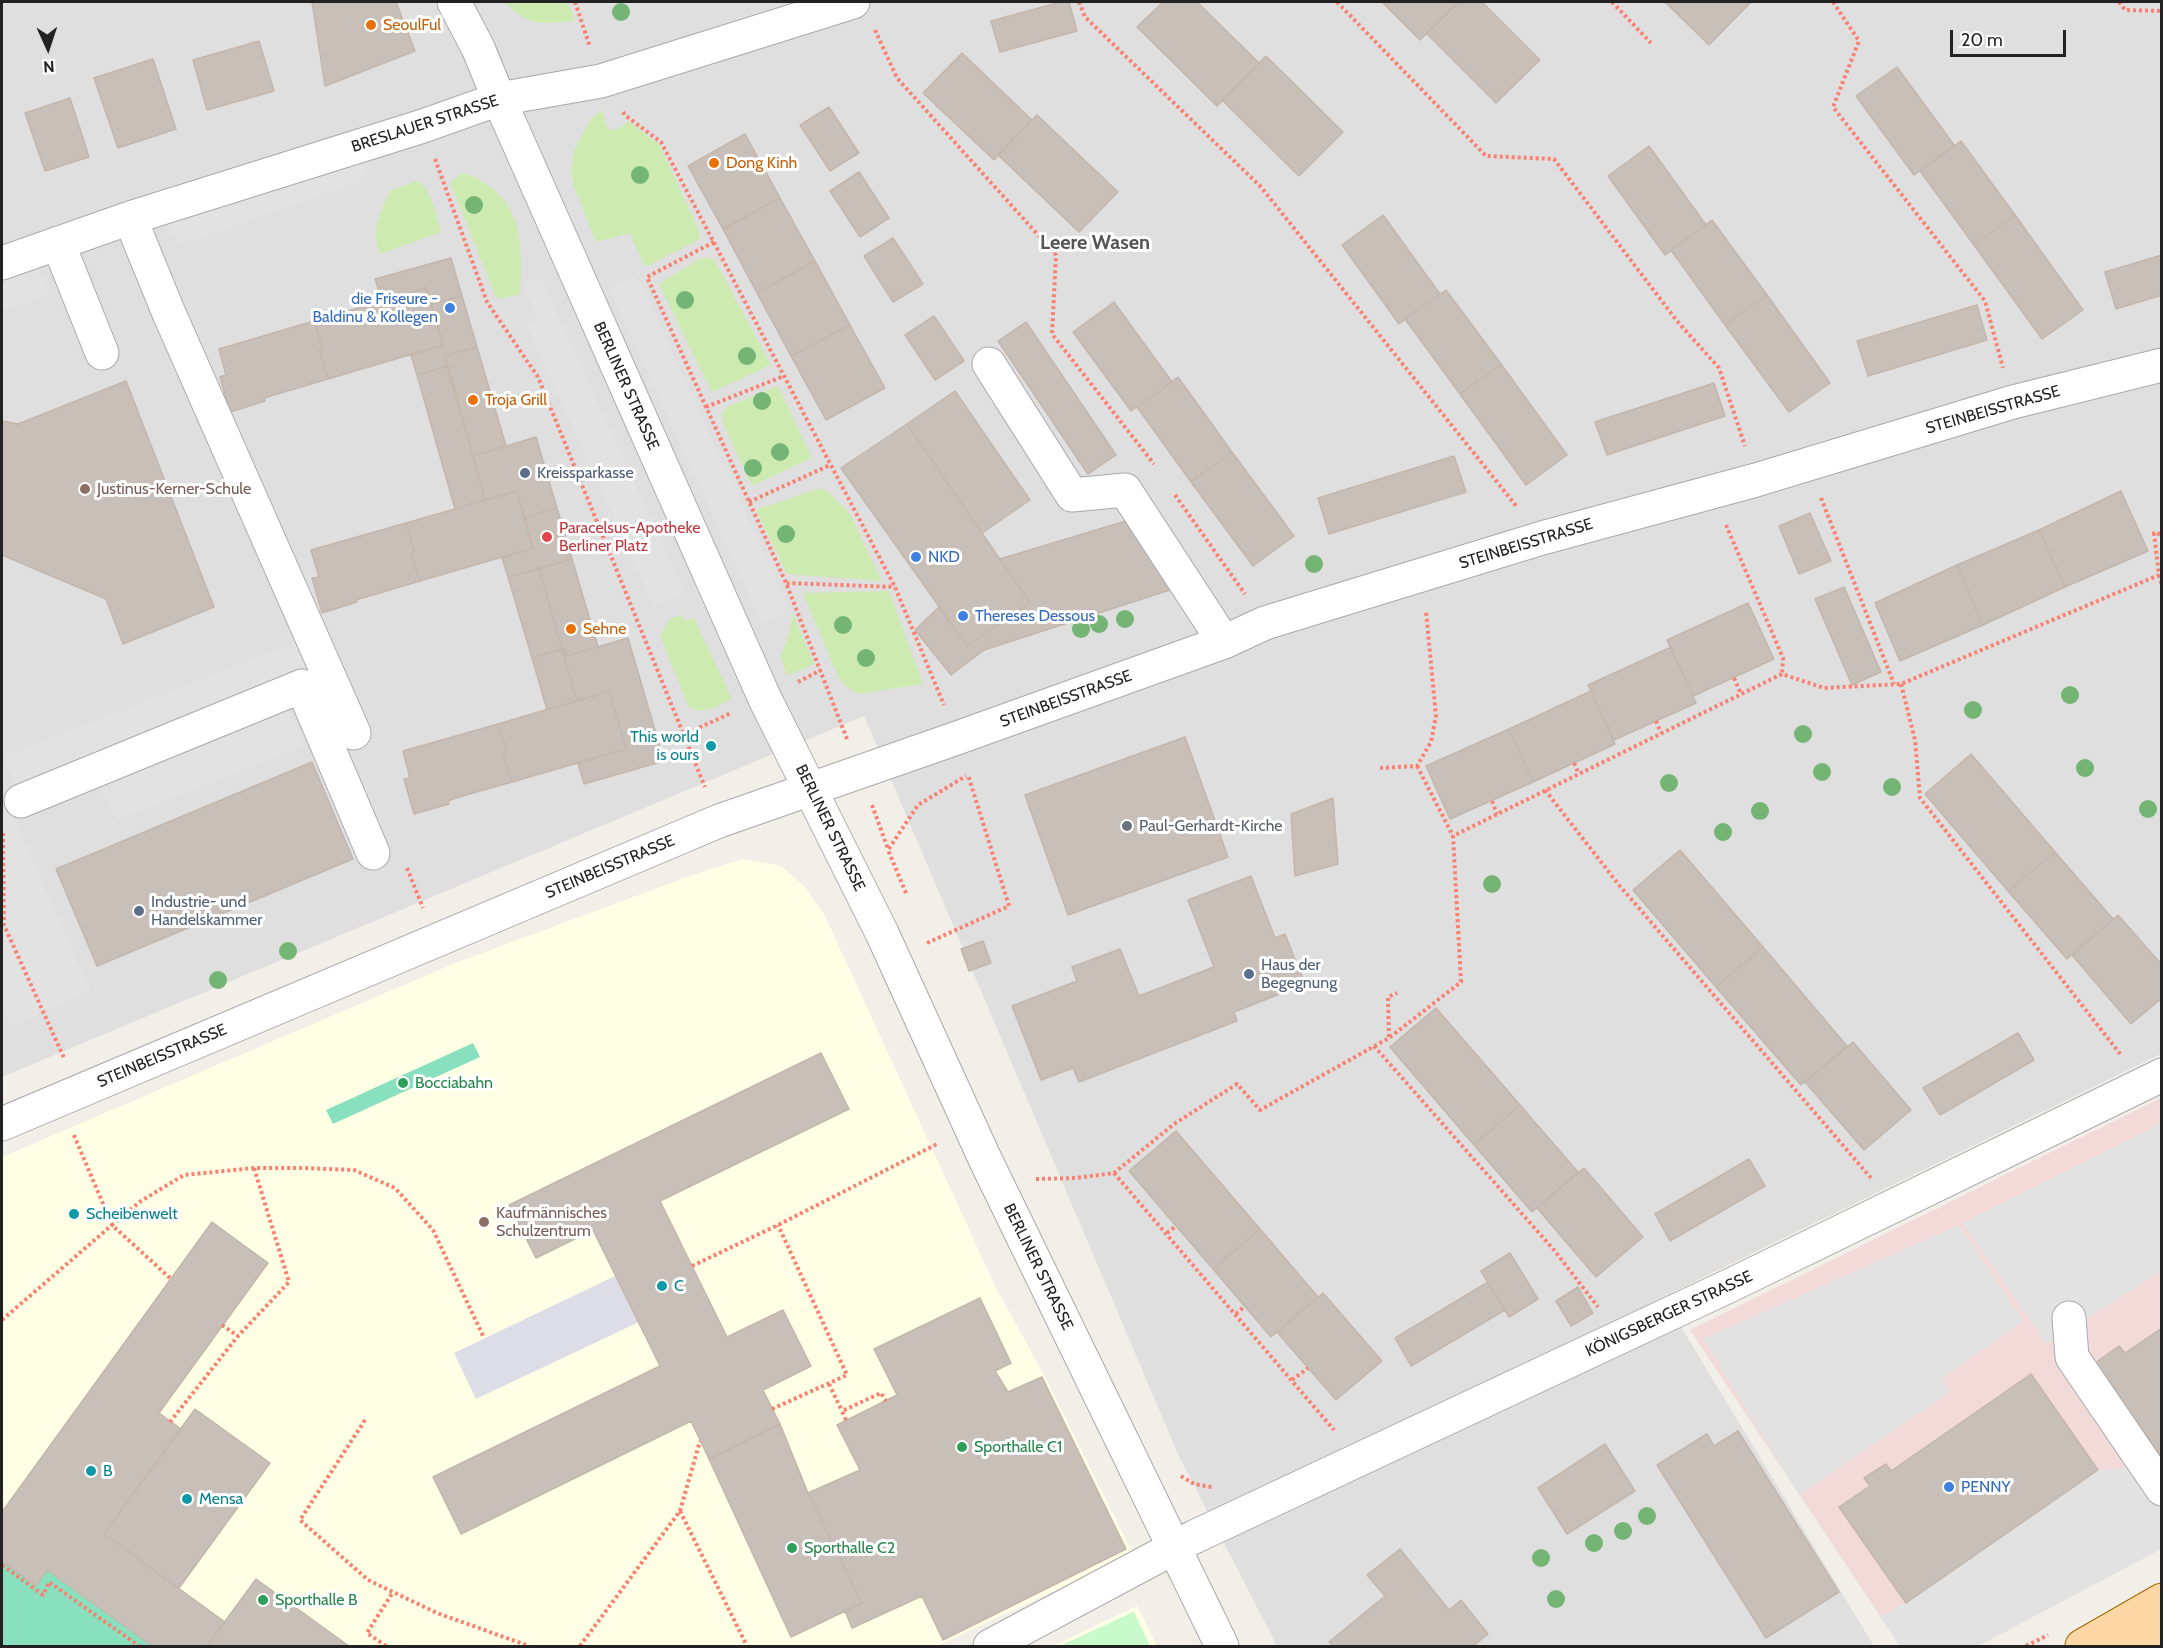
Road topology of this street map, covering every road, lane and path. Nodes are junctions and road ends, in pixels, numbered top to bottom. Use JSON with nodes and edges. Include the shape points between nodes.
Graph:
{"nodes":[{"id":1,"x":454,"y":2,"type":"edge"},
{"id":2,"x":575,"y":2,"type":"edge"},
{"id":3,"x":1079,"y":2,"type":"edge"},
{"id":4,"x":1337,"y":2,"type":"edge"},
{"id":5,"x":1612,"y":2,"type":"edge"},
{"id":6,"x":1833,"y":2,"type":"edge"},
{"id":7,"x":2119,"y":2,"type":"edge"},
{"id":8,"x":2162,"y":11,"type":"edge"},
{"id":9,"x":862,"y":12,"type":"edge"},
{"id":10,"x":1651,"y":43,"type":"dead end"},
{"id":11,"x":601,"y":81,"type":"junction"},
{"id":12,"x":499,"y":99,"type":"junction"},
{"id":13,"x":423,"y":126,"type":"junction"},
{"id":14,"x":130,"y":218,"type":"junction"},
{"id":15,"x":714,"y":242,"type":"junction"},
{"id":16,"x":58,"y":243,"type":"junction"},
{"id":17,"x":2,"y":263,"type":"edge"},
{"id":18,"x":102,"y":353,"type":"dead end"},
{"id":19,"x":989,"y":364,"type":"dead end"},
{"id":20,"x":2162,"y":365,"type":"edge"},
{"id":21,"x":784,"y":376,"type":"junction"},
{"id":22,"x":2013,"y":402,"type":"junction"},
{"id":23,"x":706,"y":407,"type":"junction"},
{"id":24,"x":1808,"y":464,"type":"junction"},
{"id":25,"x":831,"y":465,"type":"junction"},
{"id":26,"x":1156,"y":467,"type":"dead end"},
{"id":27,"x":1756,"y":480,"type":"junction"},
{"id":28,"x":1169,"y":486,"type":"dead end"},
{"id":29,"x":1712,"y":492,"type":"junction"},
{"id":30,"x":749,"y":502,"type":"junction"},
{"id":31,"x":2162,"y":534,"type":"edge"},
{"id":32,"x":1542,"y":538,"type":"junction"},
{"id":33,"x":2159,"y":575,"type":"junction"},
{"id":34,"x":1423,"y":576,"type":"junction"},
{"id":35,"x":786,"y":583,"type":"junction"},
{"id":36,"x":2162,"y":585,"type":"edge"},
{"id":37,"x":895,"y":586,"type":"junction"},
{"id":38,"x":1265,"y":623,"type":"junction"},
{"id":39,"x":1224,"y":642,"type":"junction"},
{"id":40,"x":1782,"y":674,"type":"junction"},
{"id":41,"x":1734,"y":678,"type":"dead end"},
{"id":42,"x":1894,"y":684,"type":"junction"},
{"id":43,"x":1901,"y":684,"type":"junction"},
{"id":44,"x":1741,"y":694,"type":"junction"},
{"id":45,"x":1656,"y":721,"type":"dead end"},
{"id":46,"x":354,"y":733,"type":"dead end"},
{"id":47,"x":1661,"y":734,"type":"junction"},
{"id":48,"x":957,"y":738,"type":"junction"},
{"id":49,"x":1574,"y":763,"type":"dead end"},
{"id":50,"x":1416,"y":766,"type":"junction"},
{"id":51,"x":1380,"y":768,"type":"dead end"},
{"id":52,"x":859,"y":772,"type":"junction"},
{"id":53,"x":1579,"y":774,"type":"junction"},
{"id":54,"x":968,"y":775,"type":"junction"},
{"id":55,"x":811,"y":789,"type":"junction"},
{"id":56,"x":1545,"y":790,"type":"junction"},
{"id":57,"x":1492,"y":801,"type":"dead end"},
{"id":58,"x":12,"y":814,"type":"joint"},
{"id":59,"x":1497,"y":814,"type":"junction"},
{"id":60,"x":719,"y":821,"type":"junction"},
{"id":61,"x":1452,"y":836,"type":"junction"},
{"id":62,"x":888,"y":850,"type":"junction"},
{"id":63,"x":373,"y":853,"type":"dead end"},
{"id":64,"x":910,"y":902,"type":"dead end"},
{"id":65,"x":922,"y":933,"type":"dead end"},
{"id":66,"x":927,"y":943,"type":"junction"},
{"id":67,"x":931,"y":954,"type":"dead end"},
{"id":68,"x":1397,"y":993,"type":"dead end"},
{"id":69,"x":1389,"y":1038,"type":"junction"},
{"id":70,"x":1374,"y":1046,"type":"junction"},
{"id":71,"x":2153,"y":1080,"type":"edge"},
{"id":72,"x":69,"y":1095,"type":"junction"},
{"id":73,"x":2,"y":1124,"type":"edge"},
{"id":74,"x":934,"y":1145,"type":"dead end"},
{"id":75,"x":254,"y":1168,"type":"junction"},
{"id":76,"x":1114,"y":1173,"type":"junction"},
{"id":77,"x":1037,"y":1190,"type":"dead end"},
{"id":78,"x":1896,"y":1204,"type":"junction"},
{"id":79,"x":112,"y":1225,"type":"junction"},
{"id":80,"x":778,"y":1225,"type":"junction"},
{"id":81,"x":1176,"y":1226,"type":"dead end"},
{"id":82,"x":1167,"y":1233,"type":"junction"},
{"id":83,"x":692,"y":1266,"type":"dead end"},
{"id":84,"x":170,"y":1278,"type":"dead end"},
{"id":85,"x":1244,"y":1307,"type":"dead end"},
{"id":86,"x":1236,"y":1314,"type":"junction"},
{"id":87,"x":2069,"y":1318,"type":"dead end"},
{"id":88,"x":2,"y":1320,"type":"edge"},
{"id":89,"x":222,"y":1325,"type":"dead end"},
{"id":90,"x":238,"y":1336,"type":"junction"},
{"id":91,"x":1621,"y":1337,"type":"junction"},
{"id":92,"x":484,"y":1338,"type":"dead end"},
{"id":93,"x":1308,"y":1368,"type":"dead end"},
{"id":94,"x":1292,"y":1380,"type":"junction"},
{"id":95,"x":829,"y":1384,"type":"junction"},
{"id":96,"x":886,"y":1401,"type":"dead end"},
{"id":97,"x":772,"y":1409,"type":"dead end"},
{"id":98,"x":842,"y":1411,"type":"junction"},
{"id":99,"x":365,"y":1420,"type":"dead end"},
{"id":100,"x":846,"y":1420,"type":"dead end"},
{"id":101,"x":170,"y":1422,"type":"dead end"},
{"id":102,"x":700,"y":1441,"type":"dead end"},
{"id":103,"x":1359,"y":1459,"type":"junction"},
{"id":104,"x":1179,"y":1475,"type":"dead end"},
{"id":105,"x":2162,"y":1489,"type":"edge"},
{"id":106,"x":680,"y":1511,"type":"junction"},
{"id":107,"x":1229,"y":1520,"type":"junction"},
{"id":108,"x":1174,"y":1547,"type":"junction"},
{"id":109,"x":2,"y":1565,"type":"edge"},
{"id":110,"x":393,"y":1592,"type":"junction"},
{"id":111,"x":2162,"y":1600,"type":"edge"},
{"id":112,"x":2162,"y":1630,"type":"edge"},
{"id":113,"x":139,"y":1647,"type":"edge"},
{"id":114,"x":386,"y":1647,"type":"edge"},
{"id":115,"x":529,"y":1647,"type":"edge"},
{"id":116,"x":580,"y":1647,"type":"edge"},
{"id":117,"x":747,"y":1647,"type":"edge"},
{"id":118,"x":990,"y":1647,"type":"edge"},
{"id":119,"x":1222,"y":1647,"type":"edge"},
{"id":120,"x":2082,"y":1647,"type":"edge"},
{"id":121,"x":2133,"y":1647,"type":"edge"}],
"edges":[{"from":1,"to":12,"type":"street","name":"BERLINER STRASSE"},
{"from":2,"to":11,"type":"path"},
{"from":3,"to":32,"type":"path","via":[[1085,17],[1261,187]]},
{"from":4,"to":27,"type":"path","via":[[1486,156],[1554,159],[1677,321],[1719,368]]},
{"from":5,"to":10,"type":"path"},
{"from":6,"to":22,"type":"path","via":[[1859,41],[1833,107],[1985,301]]},
{"from":7,"to":8,"type":"path","via":[[2125,10]]},
{"from":9,"to":11,"type":"street","name":"BRESLAUER STRASSE"},
{"from":9,"to":26,"type":"path","via":[[897,78],[1056,255],[1052,334]]},
{"from":11,"to":12,"type":"street","name":"BRESLAUER STRASSE"},
{"from":11,"to":15,"type":"path","via":[[626,116],[662,142]]},
{"from":12,"to":13,"type":"street","name":"BRESLAUER STRASSE"},
{"from":12,"to":55,"type":"street","name":"BERLINER STRASSE","via":[[760,688]]},
{"from":13,"to":14,"type":"street","name":"BRESLAUER STRASSE"},
{"from":13,"to":60,"type":"path","via":[[487,302],[538,377]]},
{"from":14,"to":16,"type":"street","name":"BRESLAUER STRASSE"},
{"from":14,"to":46,"type":"street"},
{"from":15,"to":21,"type":"path"},
{"from":15,"to":23,"type":"path","via":[[647,277]]},
{"from":16,"to":17,"type":"street","name":"BRESLAUER STRASSE"},
{"from":16,"to":18,"type":"street"},
{"from":19,"to":39,"type":"street","via":[[1072,495],[1125,490]]},
{"from":20,"to":22,"type":"street","name":"STEINBEISSTRASSE"},
{"from":21,"to":23,"type":"path"},
{"from":21,"to":25,"type":"path"},
{"from":22,"to":24,"type":"street","name":"STEINBEISSTRASSE"},
{"from":23,"to":30,"type":"path"},
{"from":24,"to":27,"type":"street","name":"STEINBEISSTRASSE"},
{"from":24,"to":42,"type":"path"},
{"from":25,"to":30,"type":"path"},
{"from":25,"to":37,"type":"path"},
{"from":27,"to":29,"type":"street","name":"STEINBEISSTRASSE"},
{"from":28,"to":38,"type":"path"},
{"from":29,"to":32,"type":"street","name":"STEINBEISSTRASSE"},
{"from":29,"to":40,"type":"path","via":[[1783,658]]},
{"from":30,"to":35,"type":"path"},
{"from":31,"to":33,"type":"path","via":[[2154,533]]},
{"from":32,"to":34,"type":"street","name":"STEINBEISSTRASSE"},
{"from":33,"to":36,"type":"path"},
{"from":33,"to":43,"type":"path"},
{"from":34,"to":38,"type":"street","name":"STEINBEISSTRASSE"},
{"from":34,"to":50,"type":"path","via":[[1436,716],[1431,742]]},
{"from":35,"to":37,"type":"path"},
{"from":35,"to":52,"type":"path"},
{"from":37,"to":48,"type":"path"},
{"from":38,"to":39,"type":"street","name":"STEINBEISSTRASSE"},
{"from":39,"to":48,"type":"street","name":"STEINBEISSTRASSE"},
{"from":40,"to":42,"type":"path","via":[[1824,688]]},
{"from":40,"to":44,"type":"path"},
{"from":41,"to":44,"type":"path"},
{"from":42,"to":43,"type":"path"},
{"from":43,"to":71,"type":"path","via":[[1915,740],[1920,798]]},
{"from":44,"to":47,"type":"path"},
{"from":45,"to":47,"type":"path"},
{"from":47,"to":53,"type":"path"},
{"from":48,"to":52,"type":"street","name":"STEINBEISSTRASSE"},
{"from":48,"to":54,"type":"path"},
{"from":49,"to":53,"type":"path"},
{"from":50,"to":51,"type":"path"},
{"from":50,"to":61,"type":"path"},
{"from":52,"to":55,"type":"street","name":"STEINBEISSTRASSE"},
{"from":52,"to":62,"type":"path"},
{"from":53,"to":56,"type":"path"},
{"from":54,"to":62,"type":"path","via":[[918,804]]},
{"from":54,"to":66,"type":"path","via":[[1009,906]]},
{"from":55,"to":60,"type":"street","name":"STEINBEISSTRASSE"},
{"from":55,"to":108,"type":"street","name":"BERLINER STRASSE","via":[[882,933],[981,1151]]},
{"from":56,"to":59,"type":"path"},
{"from":56,"to":78,"type":"path","via":[[1618,885]]},
{"from":57,"to":59,"type":"path"},
{"from":58,"to":63,"type":"street","via":[[302,686]]},
{"from":58,"to":72,"type":"path","via":[[4,925]]},
{"from":59,"to":61,"type":"path"},
{"from":60,"to":72,"type":"street","name":"STEINBEISSTRASSE"},
{"from":61,"to":69,"type":"path","via":[[1461,982]]},
{"from":62,"to":64,"type":"path"},
{"from":65,"to":66,"type":"path"},
{"from":66,"to":67,"type":"path"},
{"from":68,"to":69,"type":"path","via":[[1388,997]]},
{"from":69,"to":70,"type":"path"},
{"from":70,"to":76,"type":"path","via":[[1260,1110],[1237,1084],[1174,1124]]},
{"from":70,"to":91,"type":"path","via":[[1554,1250]]},
{"from":71,"to":78,"type":"street","name":"KÖNIGSBERGER STRASSE"},
{"from":72,"to":73,"type":"street","name":"STEINBEISSTRASSE"},
{"from":72,"to":79,"type":"path"},
{"from":74,"to":80,"type":"path"},
{"from":75,"to":79,"type":"path","via":[[184,1175],[141,1201]]},
{"from":75,"to":90,"type":"path","via":[[289,1282]]},
{"from":75,"to":92,"type":"path","via":[[354,1170],[395,1188],[433,1230]]},
{"from":76,"to":77,"type":"path","via":[[1032,1179]]},
{"from":76,"to":82,"type":"path"},
{"from":78,"to":91,"type":"street","name":"KÖNIGSBERGER STRASSE"},
{"from":79,"to":84,"type":"path"},
{"from":79,"to":88,"type":"path"},
{"from":80,"to":83,"type":"path"},
{"from":80,"to":95,"type":"path","via":[[847,1375]]},
{"from":81,"to":82,"type":"path"},
{"from":82,"to":86,"type":"path"},
{"from":85,"to":86,"type":"path"},
{"from":86,"to":94,"type":"path"},
{"from":87,"to":105,"type":"street","via":[[2072,1357]]},
{"from":89,"to":90,"type":"path"},
{"from":90,"to":101,"type":"path"},
{"from":91,"to":103,"type":"street","name":"KÖNIGSBERGER STRASSE"},
{"from":93,"to":94,"type":"path"},
{"from":94,"to":103,"type":"path"},
{"from":95,"to":97,"type":"path"},
{"from":95,"to":98,"type":"path"},
{"from":96,"to":98,"type":"path","via":[[881,1393]]},
{"from":98,"to":100,"type":"path"},
{"from":99,"to":110,"type":"path","via":[[300,1520],[368,1580]]},
{"from":102,"to":106,"type":"path"},
{"from":103,"to":107,"type":"street","name":"KÖNIGSBERGER STRASSE"},
{"from":104,"to":107,"type":"path","via":[[1194,1484],[1212,1487]]},
{"from":106,"to":116,"type":"path"},
{"from":106,"to":117,"type":"path"},
{"from":107,"to":108,"type":"street","name":"KÖNIGSBERGER STRASSE"},
{"from":108,"to":118,"type":"street","name":"KÖNIGSBERGER STRASSE"},
{"from":108,"to":119,"type":"street","name":"BERLINER STRASSE"},
{"from":109,"to":113,"type":"path","via":[[43,1595],[49,1582]]},
{"from":110,"to":114,"type":"path","via":[[367,1633]]},
{"from":110,"to":115,"type":"path"},
{"from":111,"to":120,"type":"main road"},
{"from":112,"to":121,"type":"main road"}]}
